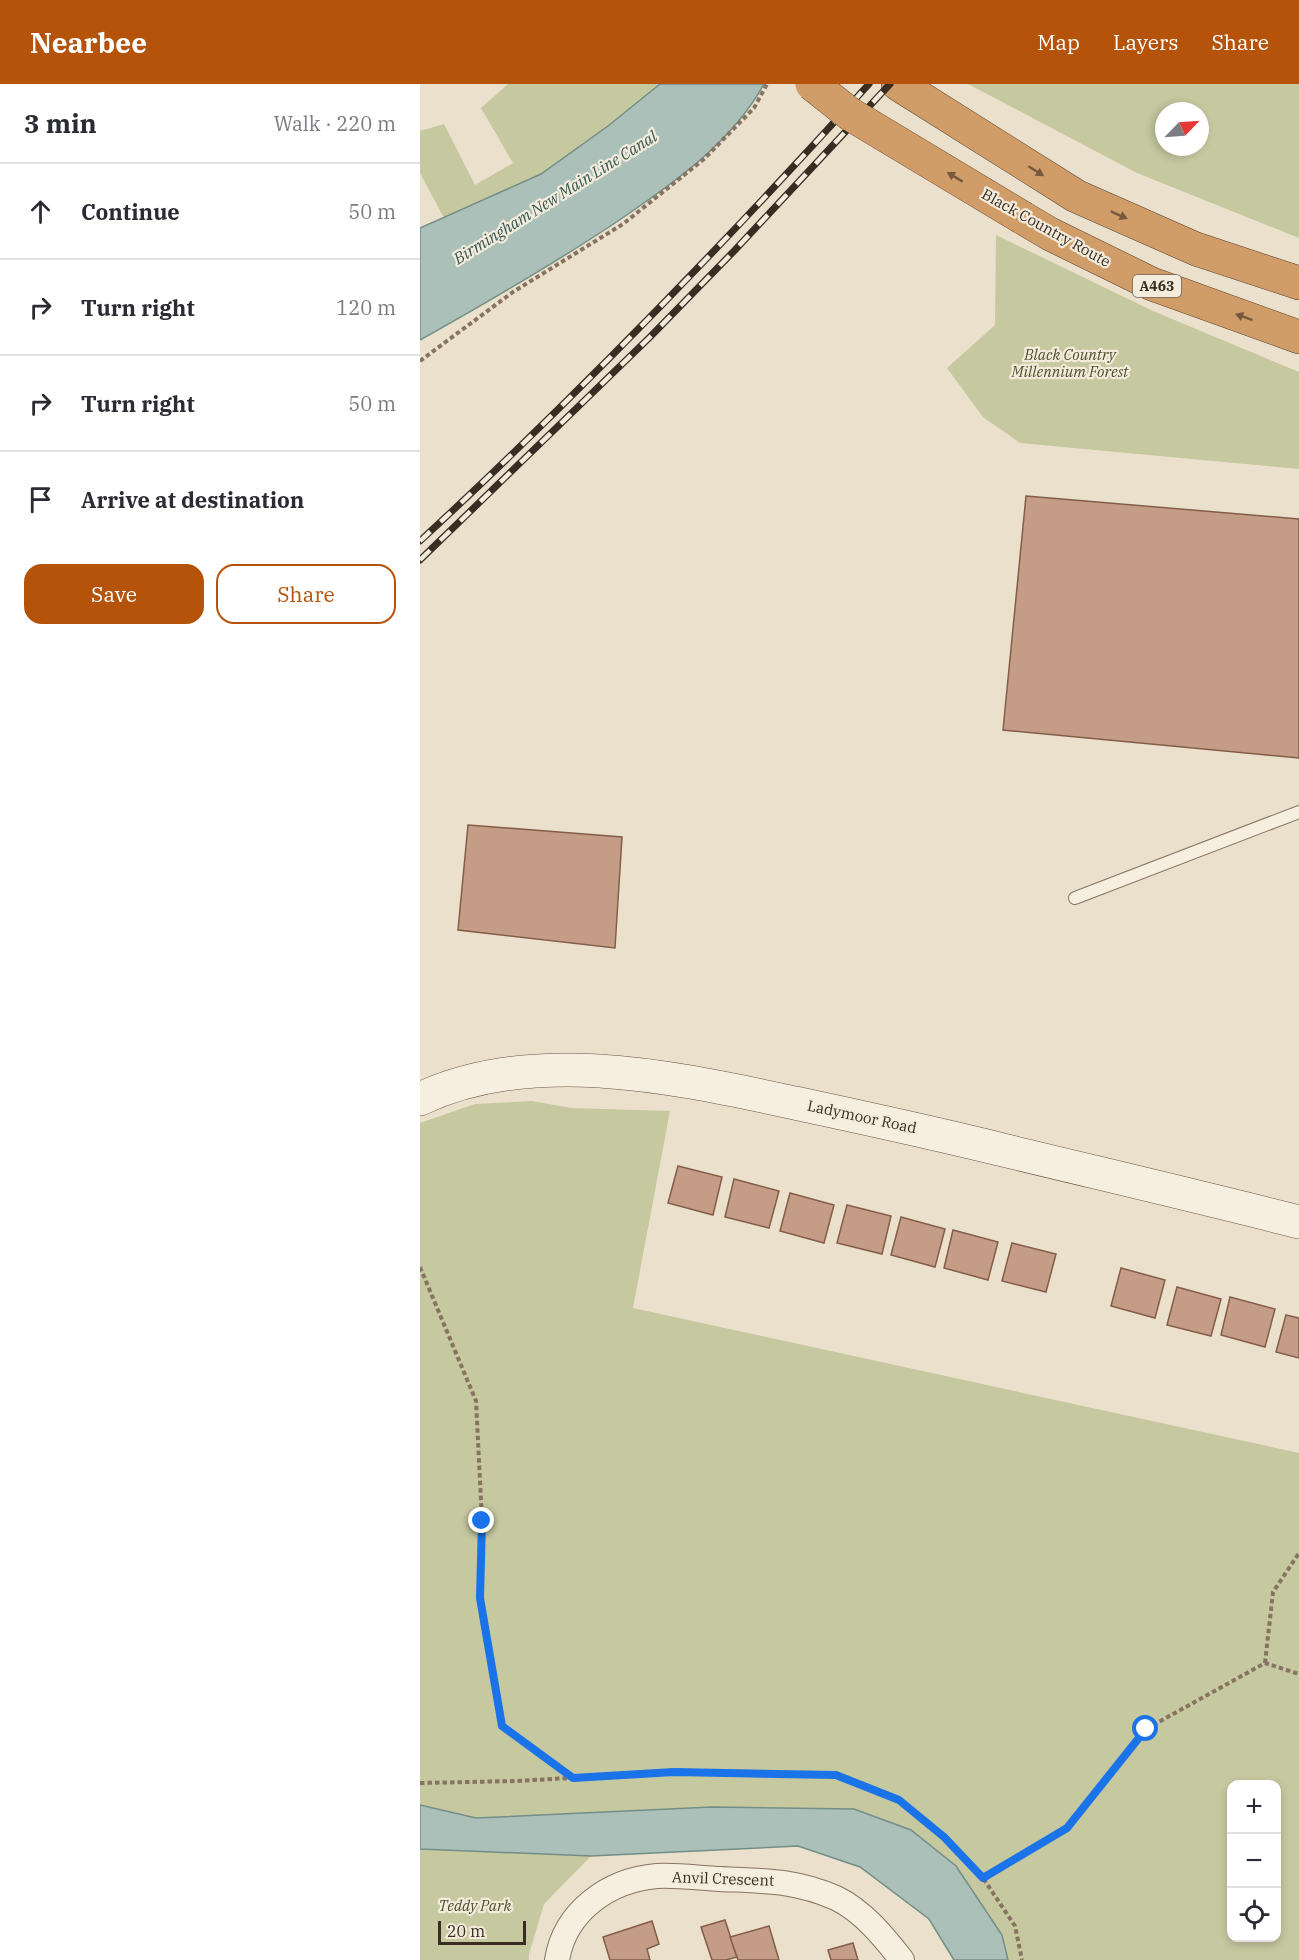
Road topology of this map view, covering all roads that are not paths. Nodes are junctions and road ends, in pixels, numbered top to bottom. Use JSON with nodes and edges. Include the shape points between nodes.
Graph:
{"nodes":[{"id":1,"x":812,"y":84,"type":"edge"},
{"id":2,"x":898,"y":84,"type":"edge"},
{"id":3,"x":1299,"y":284,"type":"edge"},
{"id":4,"x":1299,"y":337,"type":"edge"},
{"id":5,"x":1299,"y":812,"type":"edge"},
{"id":6,"x":1075,"y":898,"type":"dead end"},
{"id":7,"x":420,"y":1099,"type":"edge"},
{"id":8,"x":1299,"y":1222,"type":"edge"},
{"id":9,"x":557,"y":1960,"type":"edge"},
{"id":10,"x":902,"y":1960,"type":"edge"}],
"edges":[{"from":4,"to":1,"type":"highway","name":"Black Country Route","number":"A463","one_way":true,"bridge":true,"via":[[1152,284],[1050,234],[850,114]]},
{"from":2,"to":3,"type":"highway","one_way":true,"via":[[1076,196],[1196,249]]},
{"from":5,"to":6,"type":"lane"},
{"from":7,"to":8,"type":"street","name":"Ladymoor Road","via":[[481,1078],[531,1072],[611,1072],[669,1079],[901,1125]]},
{"from":9,"to":10,"type":"street","name":"Anvil Crescent","via":[[574,1917],[589,1903],[604,1891],[657,1876],[784,1882],[807,1887],[838,1899],[864,1917]]}]}
